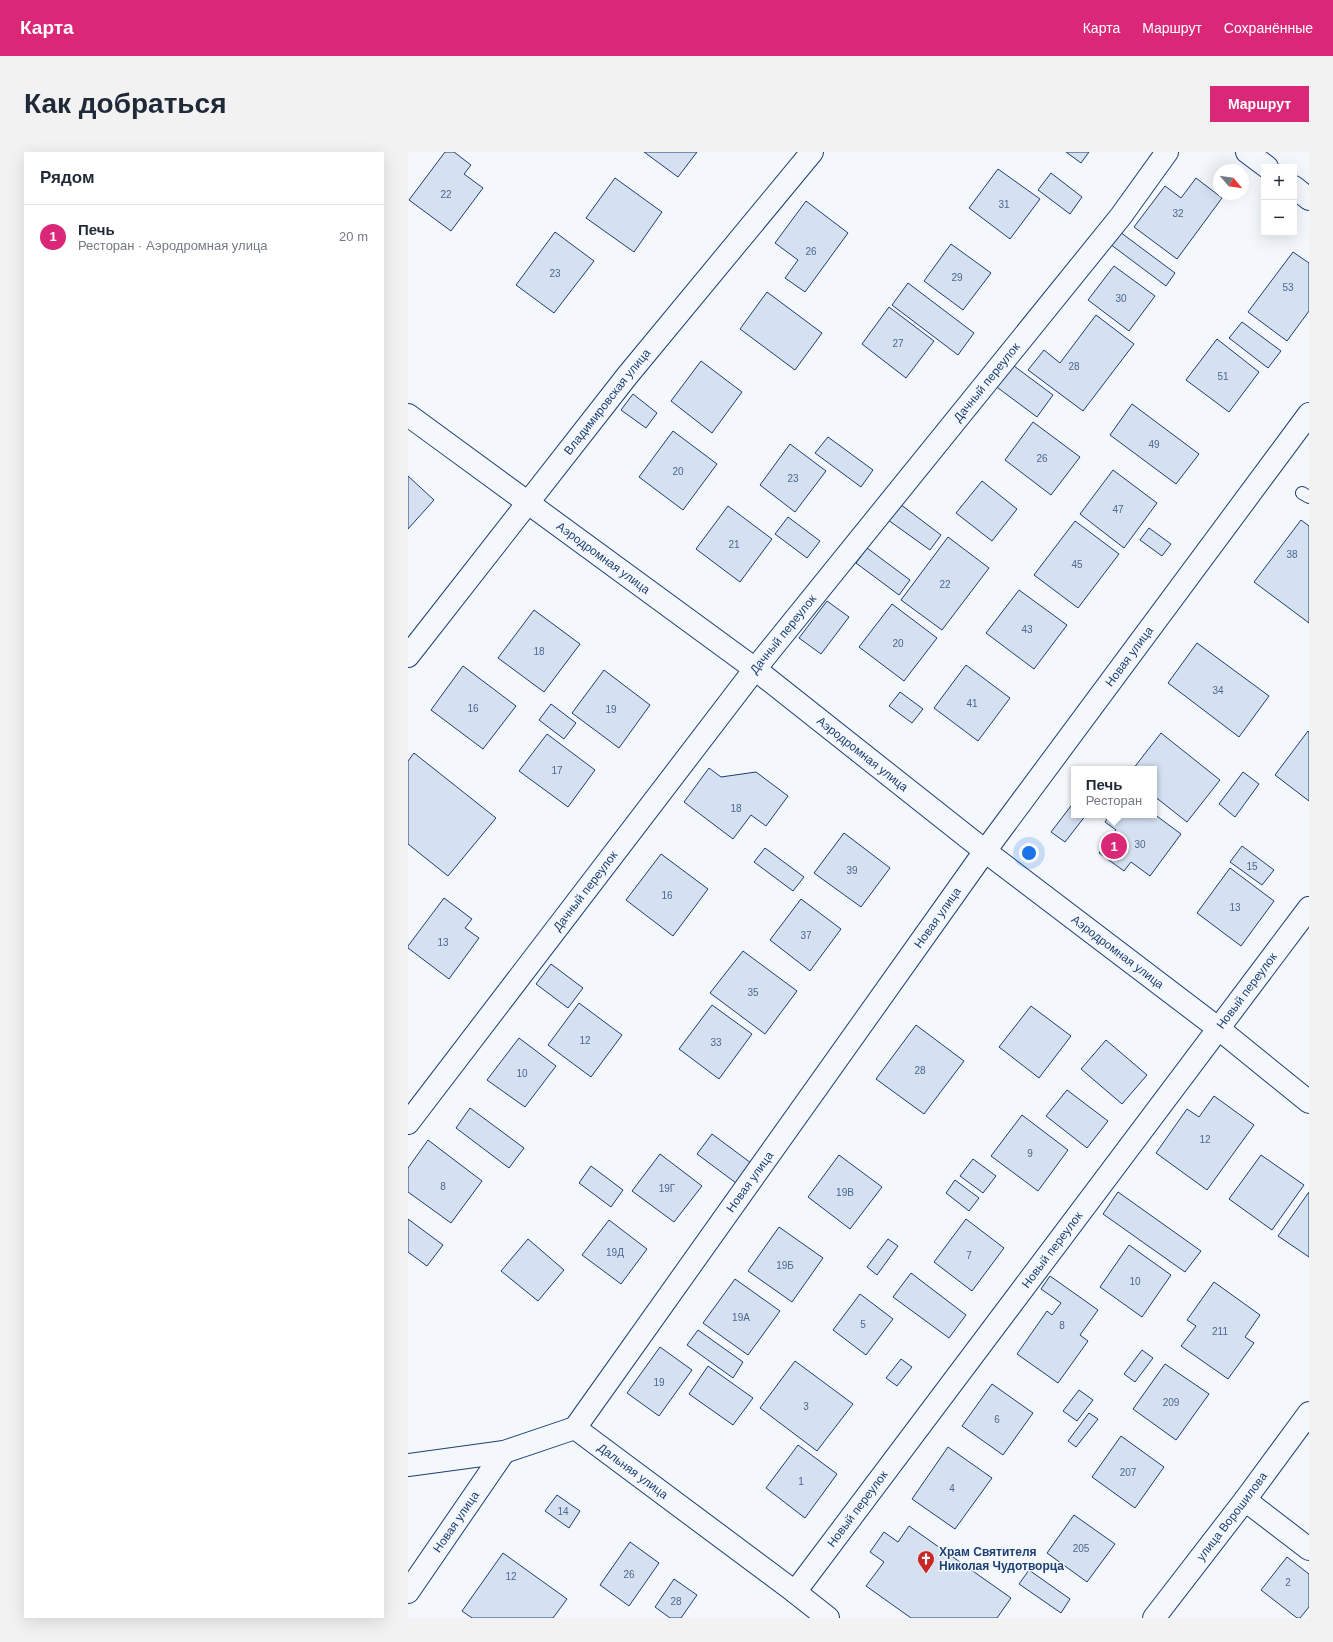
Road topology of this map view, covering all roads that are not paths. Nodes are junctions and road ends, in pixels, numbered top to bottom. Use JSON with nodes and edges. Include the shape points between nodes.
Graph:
{"nodes":[{"id":1,"x":812,"y":152,"type":"edge"},
{"id":2,"x":1167,"y":152,"type":"edge"},
{"id":3,"x":1247,"y":152,"type":"edge"},
{"id":4,"x":1263,"y":164,"type":"edge"},
{"id":5,"x":1297,"y":189,"type":"edge"},
{"id":6,"x":1309,"y":199,"type":"edge"},
{"id":7,"x":1309,"y":414,"type":"edge"},
{"id":8,"x":408,"y":415,"type":"edge"},
{"id":9,"x":529,"y":503,"type":"junction"},
{"id":10,"x":408,"y":656,"type":"edge"},
{"id":11,"x":755,"y":669,"type":"junction"},
{"id":12,"x":985,"y":852,"type":"junction"},
{"id":13,"x":1309,"y":908,"type":"edge"},
{"id":14,"x":1219,"y":1029,"type":"junction"},
{"id":15,"x":1309,"y":1102,"type":"edge"},
{"id":16,"x":408,"y":1123,"type":"edge"},
{"id":17,"x":1309,"y":1413,"type":"edge"},
{"id":18,"x":575,"y":1428,"type":"junction"},
{"id":19,"x":504,"y":1452,"type":"junction"},
{"id":20,"x":408,"y":1465,"type":"edge"},
{"id":21,"x":1245,"y":1500,"type":"junction"},
{"id":22,"x":1309,"y":1550,"type":"edge"},
{"id":23,"x":408,"y":1592,"type":"edge"},
{"id":24,"x":795,"y":1592,"type":"junction"},
{"id":25,"x":828,"y":1618,"type":"edge"},
{"id":26,"x":1154,"y":1618,"type":"edge"}],
"edges":[{"from":1,"to":9,"type":"street","name":"Владимировская улица","via":[[627,376]]},
{"from":2,"to":11,"type":"street","name":"Дачный переулок","via":[[1121,216]]},
{"from":3,"to":4,"type":"street"},
{"from":5,"to":6,"type":"street"},
{"from":7,"to":12,"type":"street","name":"Новая улица"},
{"from":8,"to":9,"type":"street","name":"Аэродромная улица"},
{"from":9,"to":10,"type":"street","name":"Владимировская улица"},
{"from":9,"to":11,"type":"street","name":"Аэродромная улица"},
{"from":11,"to":12,"type":"street","name":"Аэродромная улица"},
{"from":11,"to":16,"type":"street","name":"Дачный переулок"},
{"from":12,"to":14,"type":"street","name":"Аэродромная улица"},
{"from":12,"to":18,"type":"street","name":"Новая улица"},
{"from":13,"to":14,"type":"street","name":"Новый переулок"},
{"from":14,"to":15,"type":"street","name":"Аэродромная улица"},
{"from":14,"to":24,"type":"street","name":"Новый переулок"},
{"from":17,"to":21,"type":"street","name":"улица Ворошилова"},
{"from":18,"to":19,"type":"street"},
{"from":18,"to":24,"type":"street","name":"Дальняя улица"},
{"from":19,"to":20,"type":"street"},
{"from":19,"to":23,"type":"street","name":"Новая улица"},
{"from":21,"to":22,"type":"street"},
{"from":21,"to":26,"type":"street","name":"улица Ворошилова"},
{"from":24,"to":25,"type":"street","name":"Дальняя улица"}]}
